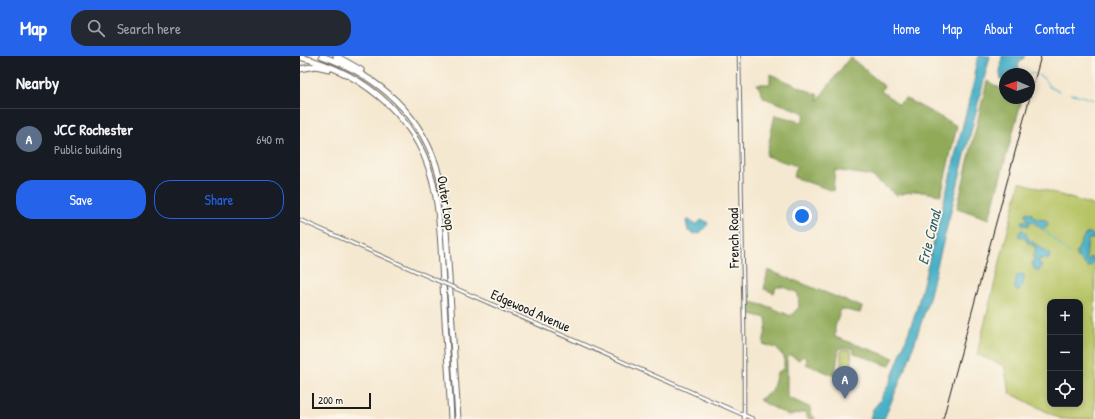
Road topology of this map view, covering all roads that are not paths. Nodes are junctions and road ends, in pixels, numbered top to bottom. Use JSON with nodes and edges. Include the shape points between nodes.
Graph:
{"nodes":[{"id":1,"x":322,"y":56,"type":"edge"},
{"id":2,"x":336,"y":56,"type":"edge"},
{"id":3,"x":739,"y":56,"type":"edge"},
{"id":4,"x":300,"y":57,"type":"edge"},
{"id":5,"x":300,"y":69,"type":"edge"},
{"id":6,"x":351,"y":76,"type":"junction"},
{"id":7,"x":375,"y":82,"type":"junction"},
{"id":8,"x":300,"y":220,"type":"edge"},
{"id":9,"x":744,"y":415,"type":"junction"},
{"id":10,"x":451,"y":419,"type":"edge"},
{"id":11,"x":458,"y":419,"type":"edge"},
{"id":12,"x":744,"y":419,"type":"edge"},
{"id":13,"x":753,"y":419,"type":"edge"}],
"edges":[{"from":1,"to":7,"type":"highway","name":"Outer Loop","via":[[343,64]]},
{"from":2,"to":7,"type":"highway","via":[[361,70]]},
{"from":3,"to":9,"type":"street","name":"French Road"},
{"from":4,"to":6,"type":"highway","name":"Outer Loop"},
{"from":5,"to":6,"type":"highway","via":[[320,67]]},
{"from":6,"to":10,"type":"highway","name":"Outer Loop","via":[[395,111],[412,134],[431,175],[438,211]]},
{"from":7,"to":11,"type":"highway","name":"Outer Loop","via":[[396,100],[418,128],[438,174],[445,214]]},
{"from":8,"to":9,"type":"street","name":"Edgewood Avenue","bridge":true},
{"from":9,"to":12,"type":"street","name":"French Road"},
{"from":9,"to":13,"type":"street","name":"Edgewood Avenue"}]}
